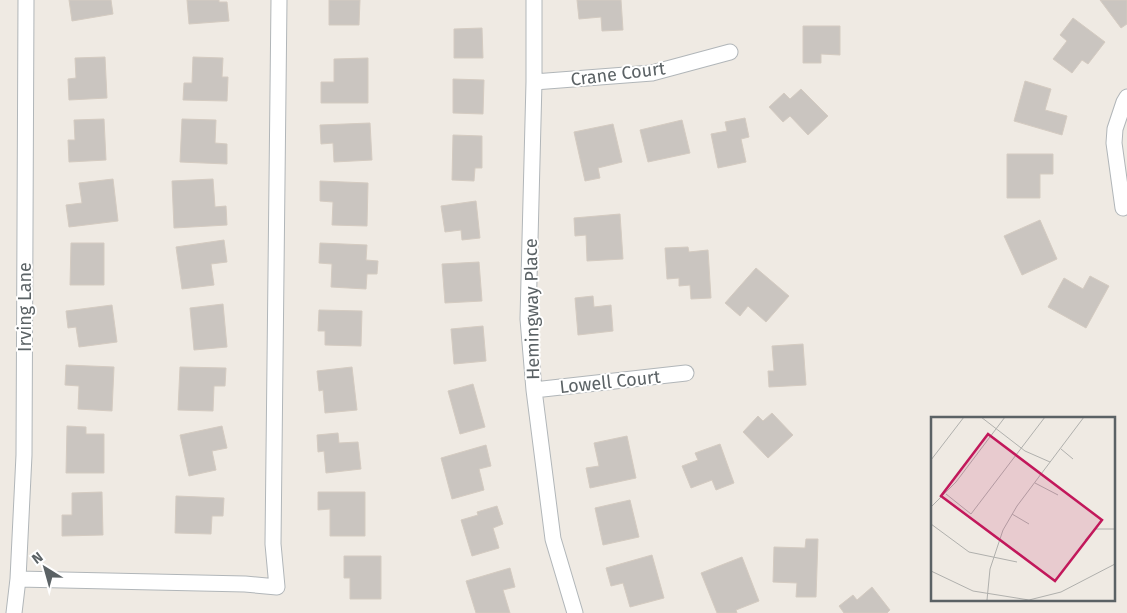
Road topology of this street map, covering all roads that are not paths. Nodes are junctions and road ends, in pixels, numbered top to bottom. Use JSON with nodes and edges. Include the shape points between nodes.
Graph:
{"nodes":[{"id":1,"x":26,"y":0,"type":"edge"},
{"id":2,"x":279,"y":0,"type":"edge"},
{"id":3,"x":534,"y":0,"type":"edge"},
{"id":4,"x":730,"y":52,"type":"dead end"},
{"id":5,"x":534,"y":82,"type":"junction"},
{"id":6,"x":1127,"y":97,"type":"edge"},
{"id":7,"x":1123,"y":208,"type":"dead end"},
{"id":8,"x":686,"y":373,"type":"dead end"},
{"id":9,"x":534,"y":390,"type":"junction"},
{"id":10,"x":18,"y":579,"type":"junction"},
{"id":11,"x":14,"y":613,"type":"edge"},
{"id":12,"x":575,"y":613,"type":"edge"}],
"edges":[{"from":1,"to":10,"type":"street","name":"Irving Lane","via":[[24,454]]},
{"from":2,"to":10,"type":"street","via":[[273,544],[277,587]]},
{"from":3,"to":5,"type":"street","name":"Hemingway Place"},
{"from":4,"to":5,"type":"street","name":"Crane Court","via":[[652,73]]},
{"from":5,"to":9,"type":"street","name":"Hemingway Place","via":[[528,319]]},
{"from":6,"to":7,"type":"street","via":[[1115,129],[1114,143]]},
{"from":8,"to":9,"type":"street","name":"Lowell Court"},
{"from":9,"to":12,"type":"street","name":"Hemingway Place","via":[[553,539]]},
{"from":10,"to":11,"type":"street","name":"Irving Lane"}]}
